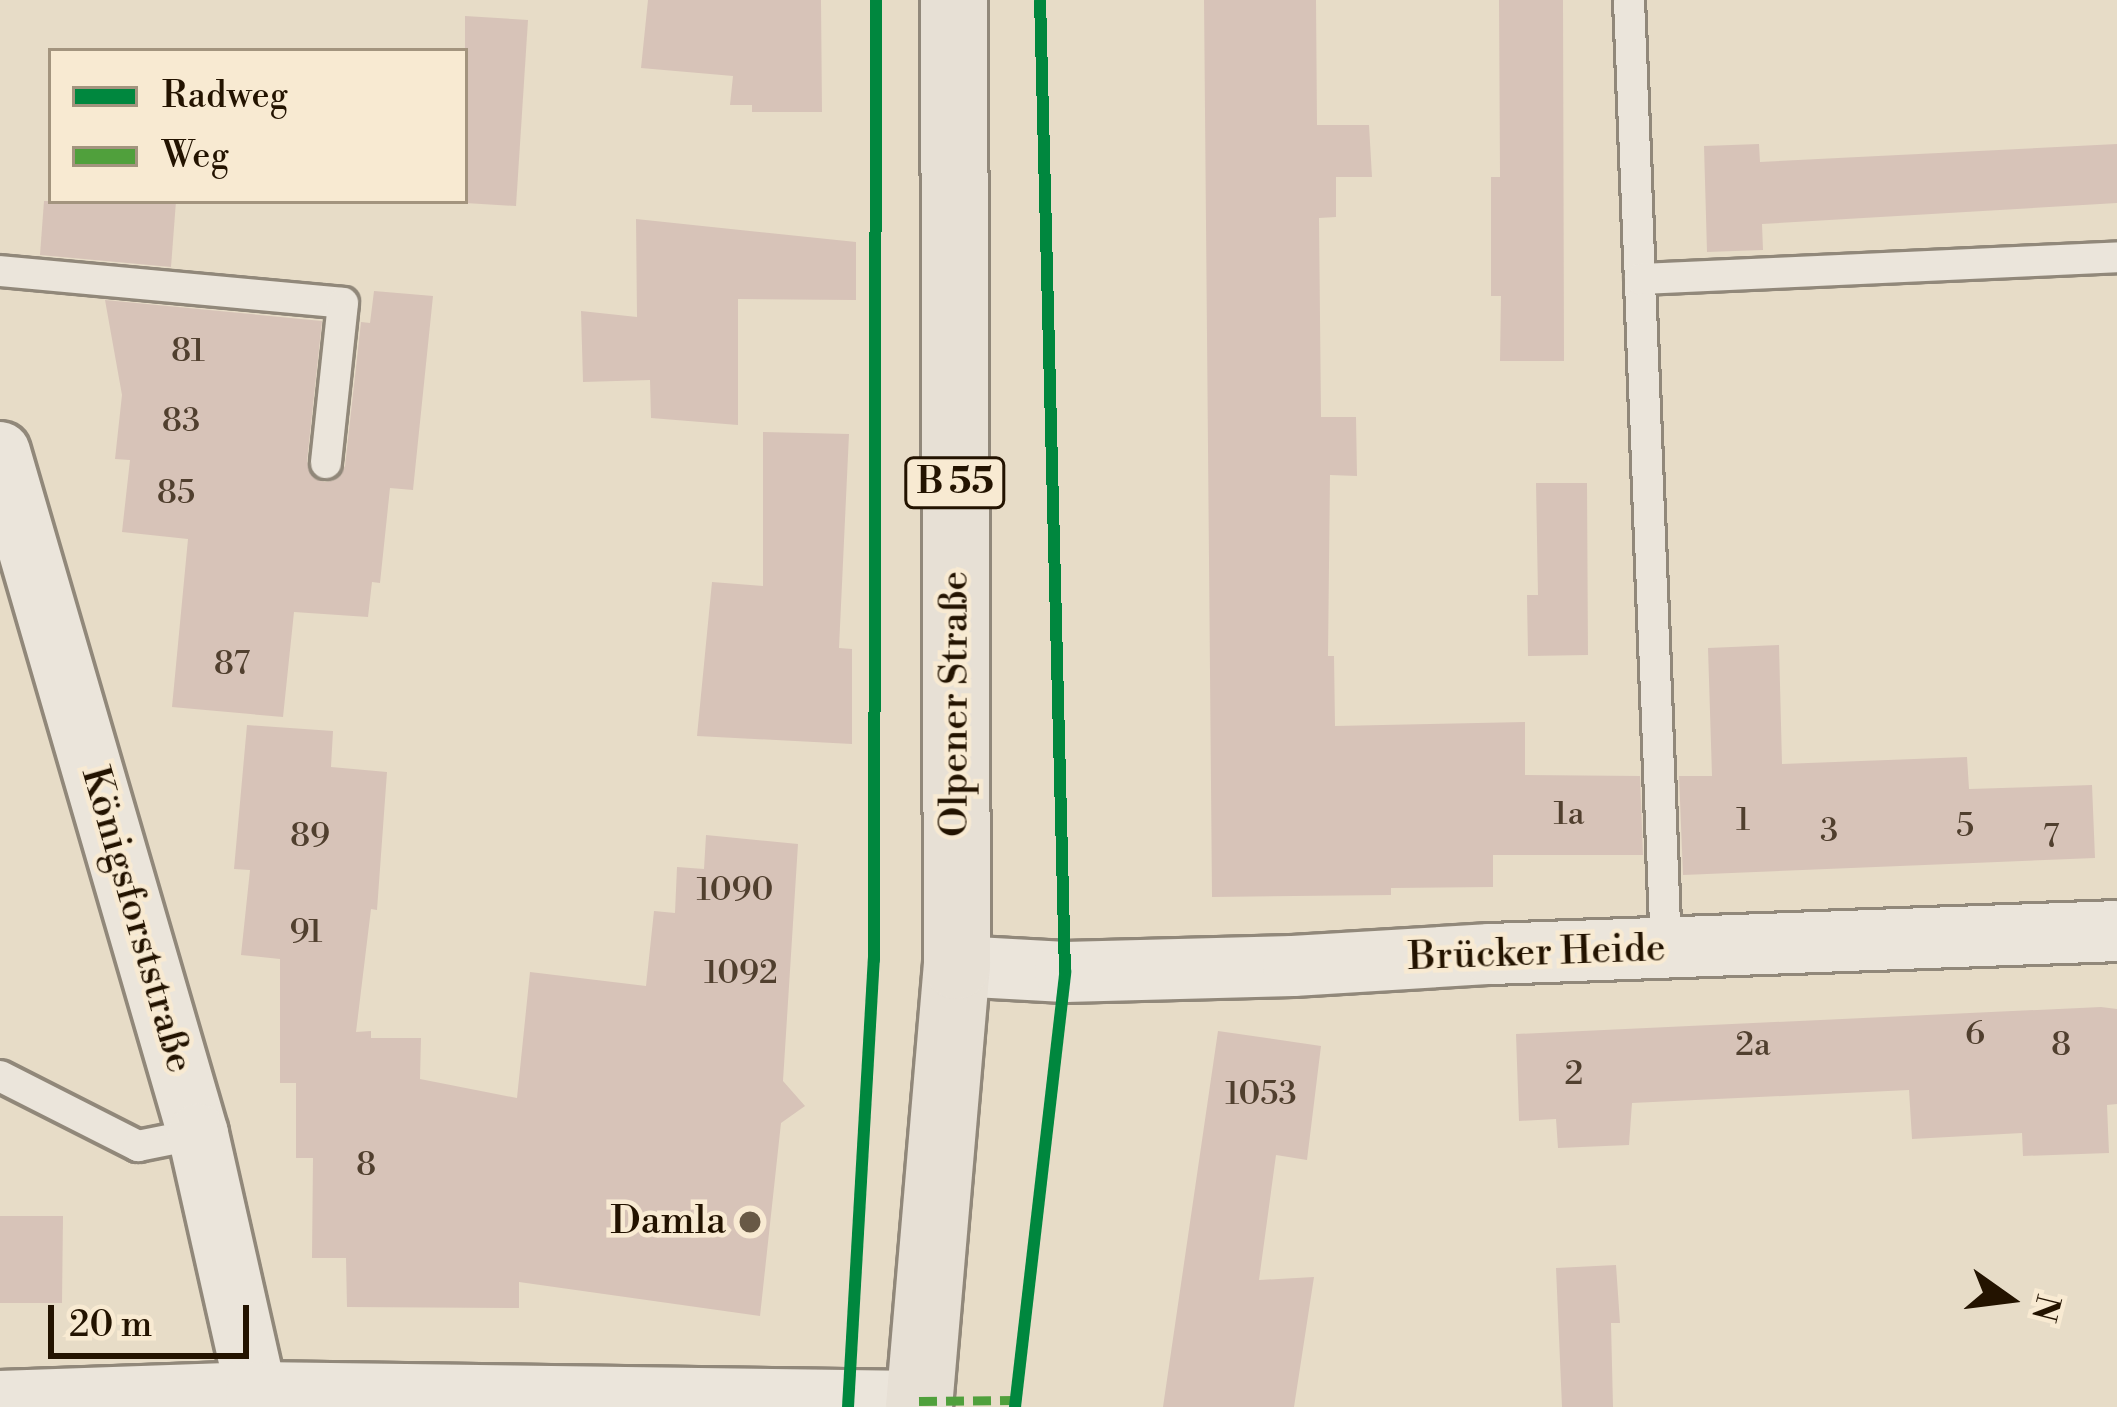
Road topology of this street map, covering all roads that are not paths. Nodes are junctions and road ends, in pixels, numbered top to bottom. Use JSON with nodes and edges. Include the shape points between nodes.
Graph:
{"nodes":[{"id":1,"x":953,"y":0,"type":"edge"},
{"id":2,"x":1629,"y":0,"type":"edge"},
{"id":3,"x":2117,"y":257,"type":"edge"},
{"id":4,"x":0,"y":271,"type":"edge"},
{"id":5,"x":1640,"y":279,"type":"junction"},
{"id":6,"x":0,"y":452,"type":"edge"},
{"id":7,"x":326,"y":463,"type":"dead end"},
{"id":8,"x":2117,"y":931,"type":"edge"},
{"id":9,"x":1666,"y":950,"type":"junction"},
{"id":10,"x":957,"y":966,"type":"junction"},
{"id":11,"x":0,"y":1076,"type":"edge"},
{"id":12,"x":198,"y":1134,"type":"junction"},
{"id":13,"x":256,"y":1392,"type":"junction"},
{"id":14,"x":0,"y":1401,"type":"edge"},
{"id":15,"x":919,"y":1404,"type":"edge"}],
"edges":[{"from":1,"to":10,"type":"main road","name":"Olpener Straße","number":"B 55"},
{"from":2,"to":5,"type":"lane"},
{"from":3,"to":5,"type":"lane"},
{"from":4,"to":7,"type":"lane","via":[[343,303]]},
{"from":5,"to":9,"type":"lane"},
{"from":6,"to":12,"type":"street","name":"Königsforststraße"},
{"from":8,"to":9,"type":"street","name":"Brücker Heide"},
{"from":9,"to":10,"type":"street","name":"Brücker Heide","via":[[1088,971]]},
{"from":10,"to":15,"type":"main road","name":"Olpener Straße","number":"B 55"},
{"from":11,"to":12,"type":"lane","via":[[139,1146]]},
{"from":12,"to":13,"type":"street","name":"Königsforststraße"},
{"from":13,"to":14,"type":"street"},
{"from":13,"to":15,"type":"street"}]}
